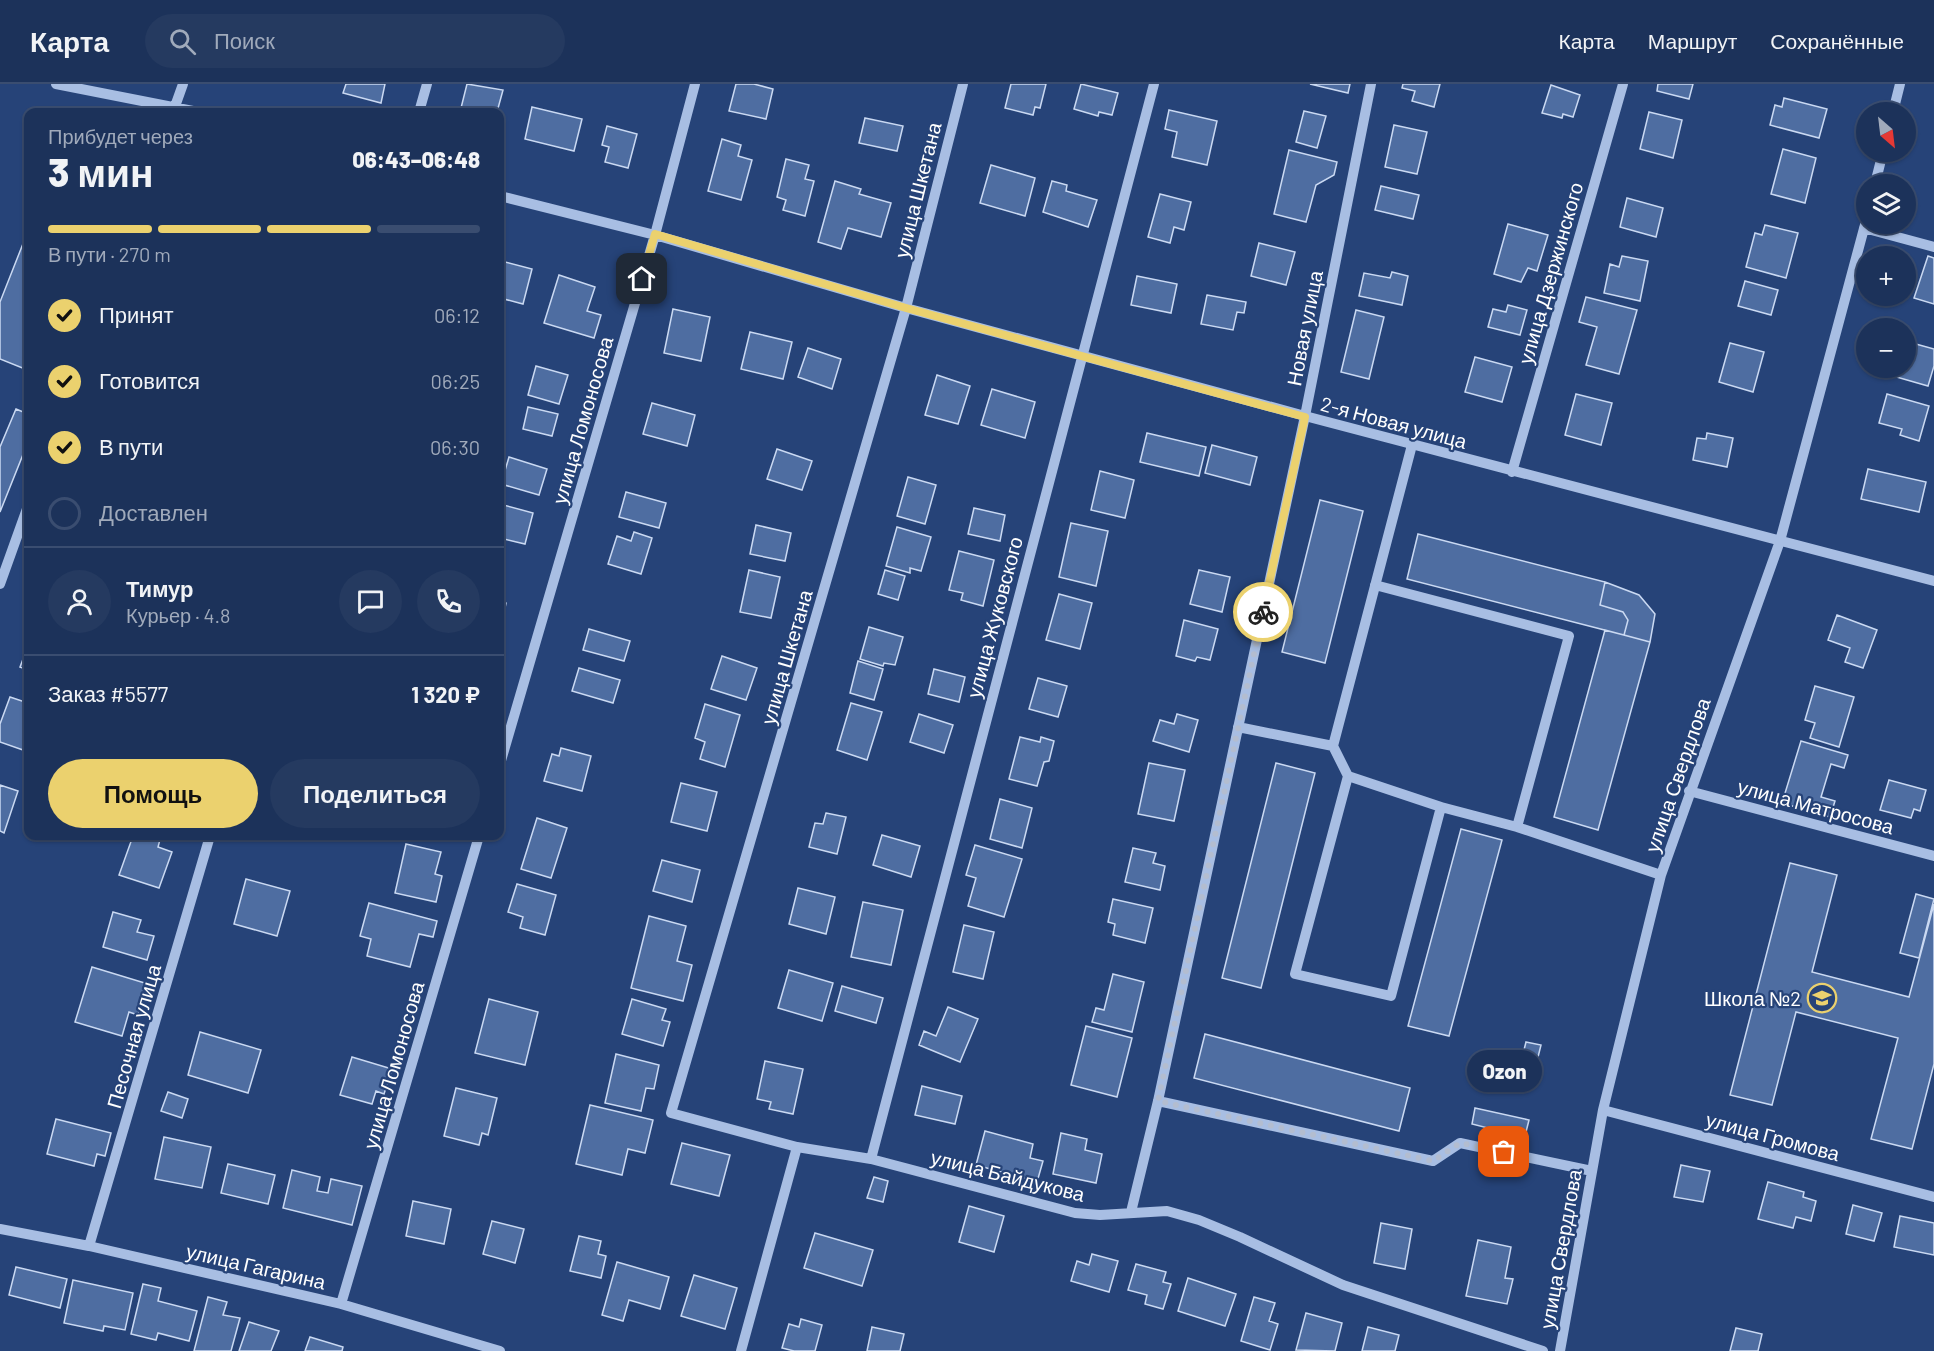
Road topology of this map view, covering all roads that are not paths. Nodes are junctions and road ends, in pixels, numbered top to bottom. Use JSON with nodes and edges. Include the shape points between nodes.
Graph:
{"nodes":[{"id":1,"x":56,"y":84,"type":"edge"},
{"id":2,"x":183,"y":84,"type":"edge"},
{"id":3,"x":427,"y":84,"type":"edge"},
{"id":4,"x":695,"y":84,"type":"edge"},
{"id":5,"x":963,"y":84,"type":"edge"},
{"id":6,"x":1154,"y":84,"type":"edge"},
{"id":7,"x":1371,"y":84,"type":"edge"},
{"id":8,"x":1623,"y":84,"type":"edge"},
{"id":9,"x":1900,"y":84,"type":"edge"},
{"id":10,"x":1896,"y":102,"type":"edge"},
{"id":11,"x":169,"y":108,"type":"edge"},
{"id":12,"x":174,"y":108,"type":"edge"},
{"id":13,"x":420,"y":108,"type":"edge"},
{"id":14,"x":504,"y":197,"type":"edge"},
{"id":15,"x":655,"y":234,"type":"junction"},
{"id":16,"x":1863,"y":234,"type":"edge"},
{"id":17,"x":1893,"y":234,"type":"edge"},
{"id":18,"x":1934,"y":247,"type":"edge"},
{"id":19,"x":906,"y":308,"type":"junction"},
{"id":20,"x":1081,"y":354,"type":"junction"},
{"id":21,"x":1305,"y":417,"type":"junction"},
{"id":22,"x":1412,"y":445,"type":"junction"},
{"id":23,"x":1512,"y":472,"type":"junction"},
{"id":24,"x":24,"y":517,"type":"edge"},
{"id":25,"x":1780,"y":541,"type":"junction"},
{"id":26,"x":1934,"y":581,"type":"edge"},
{"id":27,"x":0,"y":584,"type":"edge"},
{"id":28,"x":1376,"y":585,"type":"junction"},
{"id":29,"x":1238,"y":727,"type":"junction"},
{"id":30,"x":1333,"y":746,"type":"junction"},
{"id":31,"x":504,"y":750,"type":"edge"},
{"id":32,"x":1348,"y":776,"type":"junction"},
{"id":33,"x":1689,"y":791,"type":"junction"},
{"id":34,"x":1441,"y":807,"type":"junction"},
{"id":35,"x":1517,"y":827,"type":"junction"},
{"id":36,"x":209,"y":840,"type":"edge"},
{"id":37,"x":478,"y":840,"type":"edge"},
{"id":38,"x":1934,"y":856,"type":"edge"},
{"id":39,"x":1661,"y":875,"type":"junction"},
{"id":40,"x":1158,"y":1101,"type":"junction"},
{"id":41,"x":1603,"y":1110,"type":"junction"},
{"id":42,"x":797,"y":1147,"type":"junction"},
{"id":43,"x":871,"y":1159,"type":"junction"},
{"id":44,"x":1592,"y":1171,"type":"junction"},
{"id":45,"x":1934,"y":1197,"type":"edge"},
{"id":46,"x":1131,"y":1212,"type":"junction"},
{"id":47,"x":0,"y":1229,"type":"edge"},
{"id":48,"x":89,"y":1246,"type":"junction"},
{"id":49,"x":341,"y":1304,"type":"junction"},
{"id":50,"x":500,"y":1351,"type":"edge"},
{"id":51,"x":741,"y":1351,"type":"edge"},
{"id":52,"x":1543,"y":1351,"type":"edge"},
{"id":53,"x":1560,"y":1351,"type":"edge"}],
"edges":[{"from":1,"to":11,"type":"street"},
{"from":2,"to":12,"type":"street"},
{"from":3,"to":13,"type":"street"},
{"from":4,"to":15,"type":"street","name":"улица Ломоносова"},
{"from":5,"to":19,"type":"street","name":"улица Шкетана"},
{"from":6,"to":20,"type":"street","name":"улица Жуковского"},
{"from":7,"to":21,"type":"street","name":"Новая улица"},
{"from":8,"to":23,"type":"street","name":"улица Дзержинского"},
{"from":9,"to":10,"type":"street"},
{"from":14,"to":15,"type":"street","name":"2-я Новая улица"},
{"from":15,"to":19,"type":"street","name":"2-я Новая улица"},
{"from":15,"to":31,"type":"street","name":"улица Ломоносова"},
{"from":16,"to":25,"type":"street","name":"улица Свердлова"},
{"from":17,"to":18,"type":"street"},
{"from":19,"to":20,"type":"street","name":"2-я Новая улица"},
{"from":19,"to":42,"type":"street","name":"улица Шкетана","via":[[671,1113]]},
{"from":20,"to":21,"type":"street","name":"2-я Новая улица"},
{"from":20,"to":43,"type":"street","name":"улица Жуковского"},
{"from":21,"to":22,"type":"street","name":"2-я Новая улица"},
{"from":21,"to":29,"type":"street","name":"Новая улица"},
{"from":22,"to":23,"type":"street","name":"2-я Новая улица"},
{"from":22,"to":28,"type":"street"},
{"from":23,"to":25,"type":"street","name":"2-я Новая улица"},
{"from":24,"to":27,"type":"street"},
{"from":25,"to":26,"type":"street","name":"2-я Новая улица"},
{"from":25,"to":33,"type":"street","name":"улица Свердлова"},
{"from":28,"to":30,"type":"street"},
{"from":28,"to":35,"type":"street","via":[[1569,636]]},
{"from":29,"to":30,"type":"street"},
{"from":29,"to":40,"type":"street","name":"Новая улица"},
{"from":30,"to":32,"type":"street"},
{"from":32,"to":34,"type":"street"},
{"from":32,"to":34,"type":"street","via":[[1295,974],[1390,996]]},
{"from":33,"to":38,"type":"street","name":"улица Матросова"},
{"from":33,"to":39,"type":"street","name":"улица Свердлова"},
{"from":34,"to":35,"type":"street"},
{"from":35,"to":39,"type":"street"},
{"from":36,"to":48,"type":"street","name":"Песочная улица"},
{"from":37,"to":49,"type":"street","name":"улица Ломоносова"},
{"from":39,"to":41,"type":"street","name":"улица Свердлова"},
{"from":40,"to":44,"type":"street","via":[[1433,1161],[1460,1143]]},
{"from":40,"to":46,"type":"street","name":"Новая улица"},
{"from":41,"to":44,"type":"street","name":"улица Свердлова"},
{"from":41,"to":45,"type":"street","name":"улица Громова"},
{"from":42,"to":43,"type":"street","name":"улица Байдукова"},
{"from":42,"to":51,"type":"street"},
{"from":43,"to":46,"type":"street","name":"улица Байдукова","via":[[1076,1212]]},
{"from":44,"to":53,"type":"street","name":"улица Свердлова"},
{"from":46,"to":52,"type":"street","name":"улица Байдукова","via":[[1167,1212],[1199,1220],[1343,1285]]},
{"from":47,"to":48,"type":"street","name":"улица Гагарина"},
{"from":48,"to":49,"type":"street","name":"улица Гагарина"},
{"from":49,"to":50,"type":"street","name":"улица Гагарина"}]}
